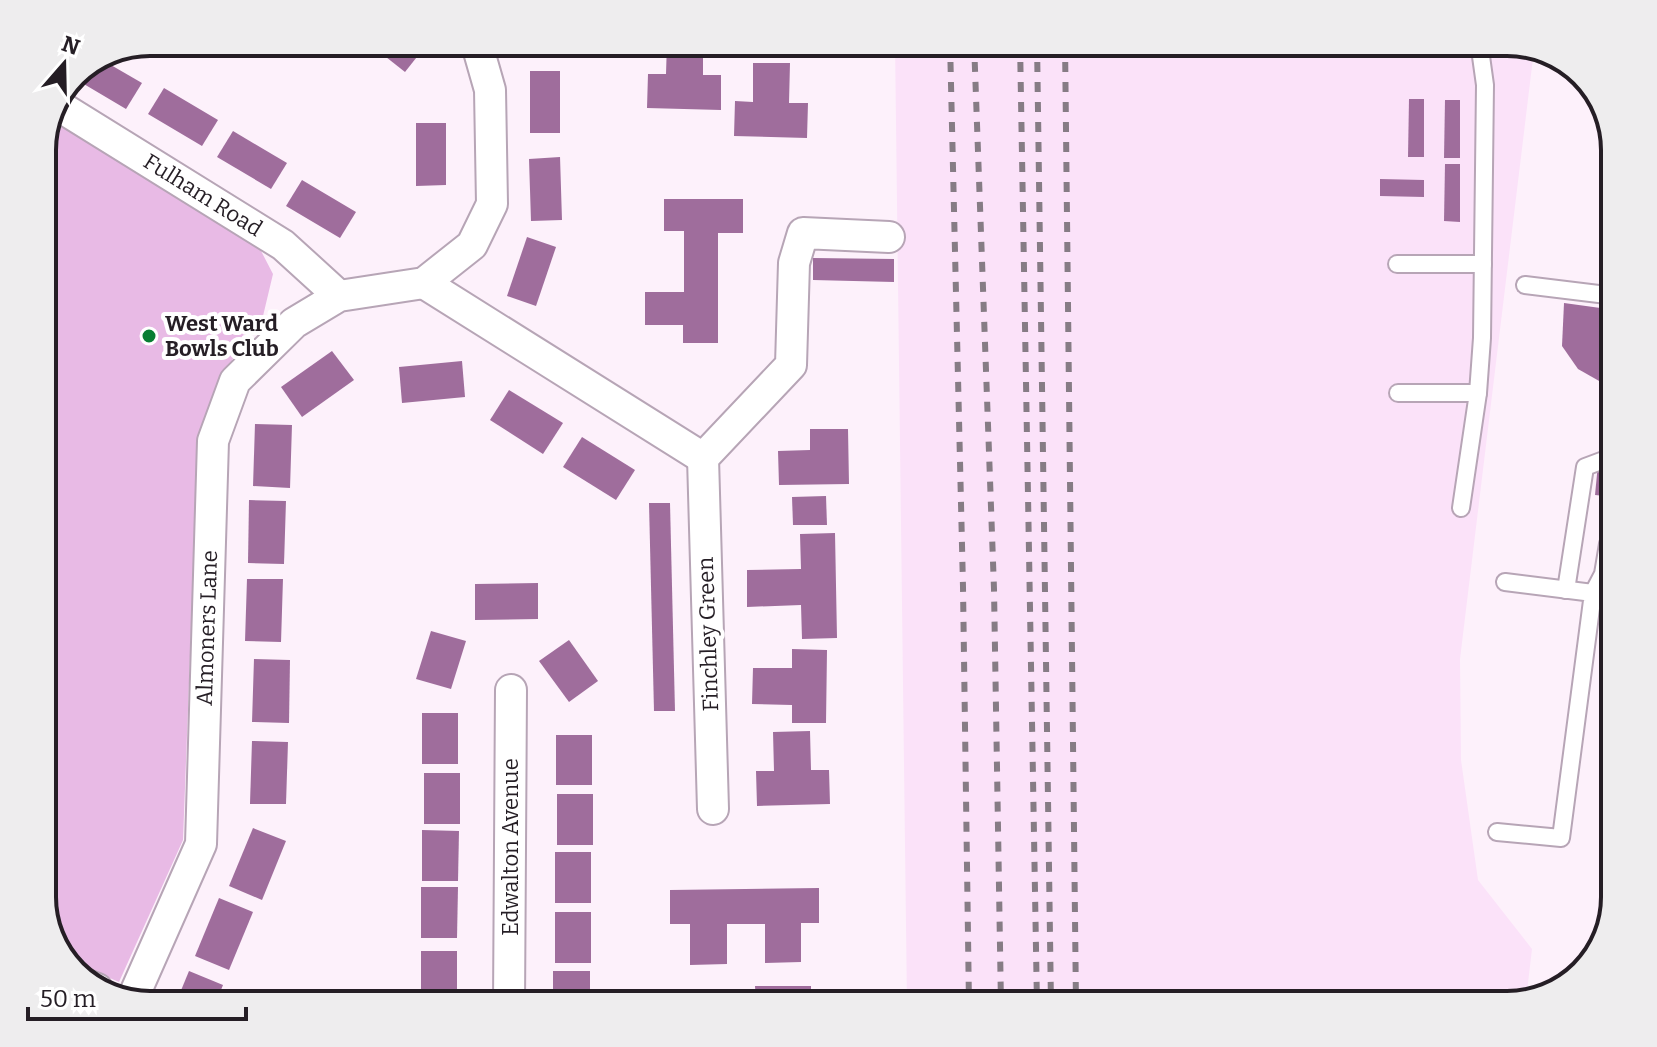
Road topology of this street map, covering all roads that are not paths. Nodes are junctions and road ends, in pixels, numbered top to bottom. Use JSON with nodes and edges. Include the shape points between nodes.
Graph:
{"nodes":[{"id":1,"x":480,"y":56,"type":"edge"},
{"id":2,"x":1481,"y":56,"type":"edge"},
{"id":3,"x":65,"y":110,"type":"edge"},
{"id":4,"x":889,"y":237,"type":"dead end"},
{"id":5,"x":1397,"y":264,"type":"dead end"},
{"id":6,"x":1483,"y":264,"type":"junction"},
{"id":7,"x":424,"y":283,"type":"junction"},
{"id":8,"x":1525,"y":285,"type":"dead end"},
{"id":9,"x":1601,"y":294,"type":"edge"},
{"id":10,"x":339,"y":296,"type":"junction"},
{"id":11,"x":1398,"y":393,"type":"dead end"},
{"id":12,"x":1478,"y":393,"type":"junction"},
{"id":13,"x":703,"y":458,"type":"junction"},
{"id":14,"x":1601,"y":461,"type":"edge"},
{"id":15,"x":1461,"y":508,"type":"dead end"},
{"id":16,"x":1601,"y":578,"type":"edge"},
{"id":17,"x":1505,"y":582,"type":"dead end"},
{"id":18,"x":1566,"y":590,"type":"junction"},
{"id":19,"x":1593,"y":593,"type":"junction"},
{"id":20,"x":511,"y":690,"type":"dead end"},
{"id":21,"x":713,"y":809,"type":"dead end"},
{"id":22,"x":1497,"y":832,"type":"dead end"},
{"id":23,"x":136,"y":990,"type":"edge"},
{"id":24,"x":509,"y":991,"type":"edge"}],
"edges":[{"from":1,"to":7,"type":"street","via":[[490,90],[492,204],[472,245]]},
{"from":2,"to":6,"type":"lane"},
{"from":3,"to":10,"type":"street","name":"Fulham Road","via":[[283,245]]},
{"from":4,"to":13,"type":"street","via":[[803,233],[794,263],[791,365]]},
{"from":5,"to":6,"type":"lane"},
{"from":6,"to":12,"type":"lane"},
{"from":7,"to":10,"type":"street"},
{"from":7,"to":13,"type":"street"},
{"from":8,"to":9,"type":"lane"},
{"from":10,"to":23,"type":"street","name":"Almoners Lane","via":[[294,323],[235,381],[213,441],[201,844]]},
{"from":11,"to":12,"type":"lane"},
{"from":12,"to":15,"type":"lane"},
{"from":13,"to":21,"type":"street","name":"Finchley Green"},
{"from":14,"to":18,"type":"lane","via":[[1585,467]]},
{"from":16,"to":19,"type":"lane"},
{"from":17,"to":18,"type":"lane"},
{"from":18,"to":19,"type":"lane"},
{"from":19,"to":22,"type":"lane","via":[[1561,838]]},
{"from":20,"to":24,"type":"street","name":"Edwalton Avenue"}]}
